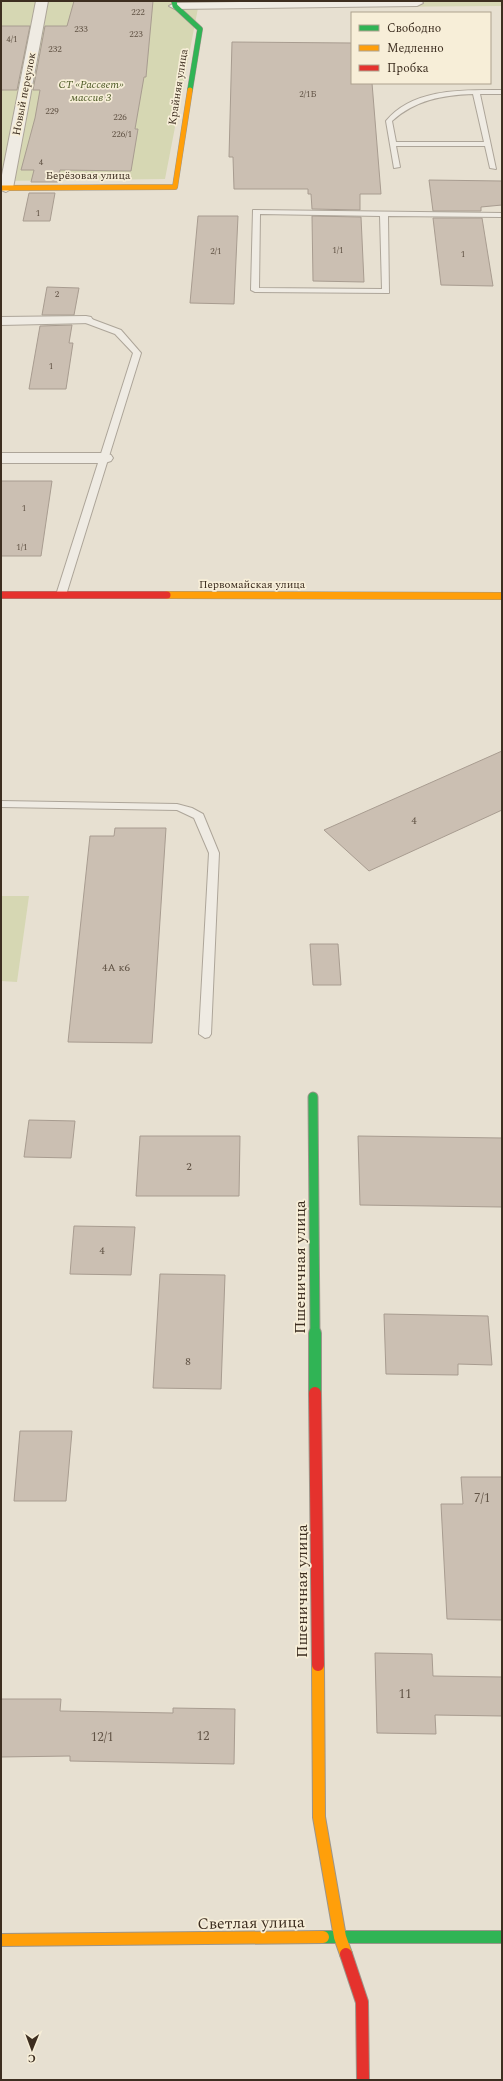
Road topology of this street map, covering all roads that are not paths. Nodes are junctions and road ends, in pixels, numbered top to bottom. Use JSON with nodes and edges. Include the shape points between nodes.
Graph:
{"nodes":[{"id":1,"x":42,"y":1,"type":"edge"},
{"id":2,"x":417,"y":3,"type":"dead end"},
{"id":3,"x":174,"y":4,"type":"edge"},
{"id":4,"x":476,"y":92,"type":"junction"},
{"id":5,"x":502,"y":92,"type":"edge"},
{"id":6,"x":392,"y":144,"type":"junction"},
{"id":7,"x":487,"y":144,"type":"junction"},
{"id":8,"x":396,"y":167,"type":"dead end"},
{"id":9,"x":494,"y":168,"type":"dead end"},
{"id":10,"x":175,"y":187,"type":"joint"},
{"id":11,"x":4,"y":188,"type":"edge"},
{"id":12,"x":384,"y":214,"type":"junction"},
{"id":13,"x":502,"y":215,"type":"edge"},
{"id":14,"x":86,"y":320,"type":"joint"},
{"id":15,"x":1,"y":321,"type":"edge"},
{"id":16,"x":1,"y":458,"type":"edge"},
{"id":17,"x":104,"y":458,"type":"junction"},
{"id":18,"x":1,"y":595,"type":"edge"},
{"id":19,"x":61,"y":595,"type":"junction"},
{"id":20,"x":502,"y":596,"type":"edge"},
{"id":21,"x":1,"y":804,"type":"edge"},
{"id":22,"x":205,"y":1034,"type":"dead end"},
{"id":23,"x":313,"y":1097,"type":"dead end"},
{"id":24,"x":340,"y":1937,"type":"junction"},
{"id":25,"x":502,"y":1937,"type":"edge"},
{"id":26,"x":1,"y":1940,"type":"edge"},
{"id":27,"x":363,"y":2080,"type":"edge"}],
"edges":[{"from":1,"to":11,"type":"street","name":"Новый переулок"},
{"from":2,"to":3,"type":"street"},
{"from":3,"to":10,"type":"street","name":"Крайняя улица","via":[[200,29]]},
{"from":4,"to":5,"type":"lane"},
{"from":4,"to":6,"type":"lane","via":[[438,96],[414,102],[404,108],[389,121]]},
{"from":4,"to":7,"type":"lane"},
{"from":6,"to":7,"type":"lane"},
{"from":6,"to":8,"type":"lane"},
{"from":7,"to":9,"type":"lane"},
{"from":10,"to":11,"type":"street","name":"Берёзовая улица"},
{"from":12,"to":12,"type":"lane","via":[[256,212],[255,290],[386,291]]},
{"from":12,"to":13,"type":"lane"},
{"from":14,"to":15,"type":"street"},
{"from":14,"to":17,"type":"lane","via":[[118,332],[137,354]]},
{"from":16,"to":17,"type":"street"},
{"from":17,"to":19,"type":"lane"},
{"from":18,"to":19,"type":"street","name":"Первомайская улица"},
{"from":19,"to":20,"type":"street","name":"Первомайская улица"},
{"from":21,"to":22,"type":"lane","via":[[177,807],[199,816],[214,853]]},
{"from":23,"to":24,"type":"street","name":"Пшеничная улица","via":[[319,1817]]},
{"from":24,"to":25,"type":"street","name":"Светлая улица"},
{"from":24,"to":26,"type":"street","name":"Светлая улица"},
{"from":24,"to":27,"type":"street","name":"Пшеничная улица","via":[[362,2002]]}]}
